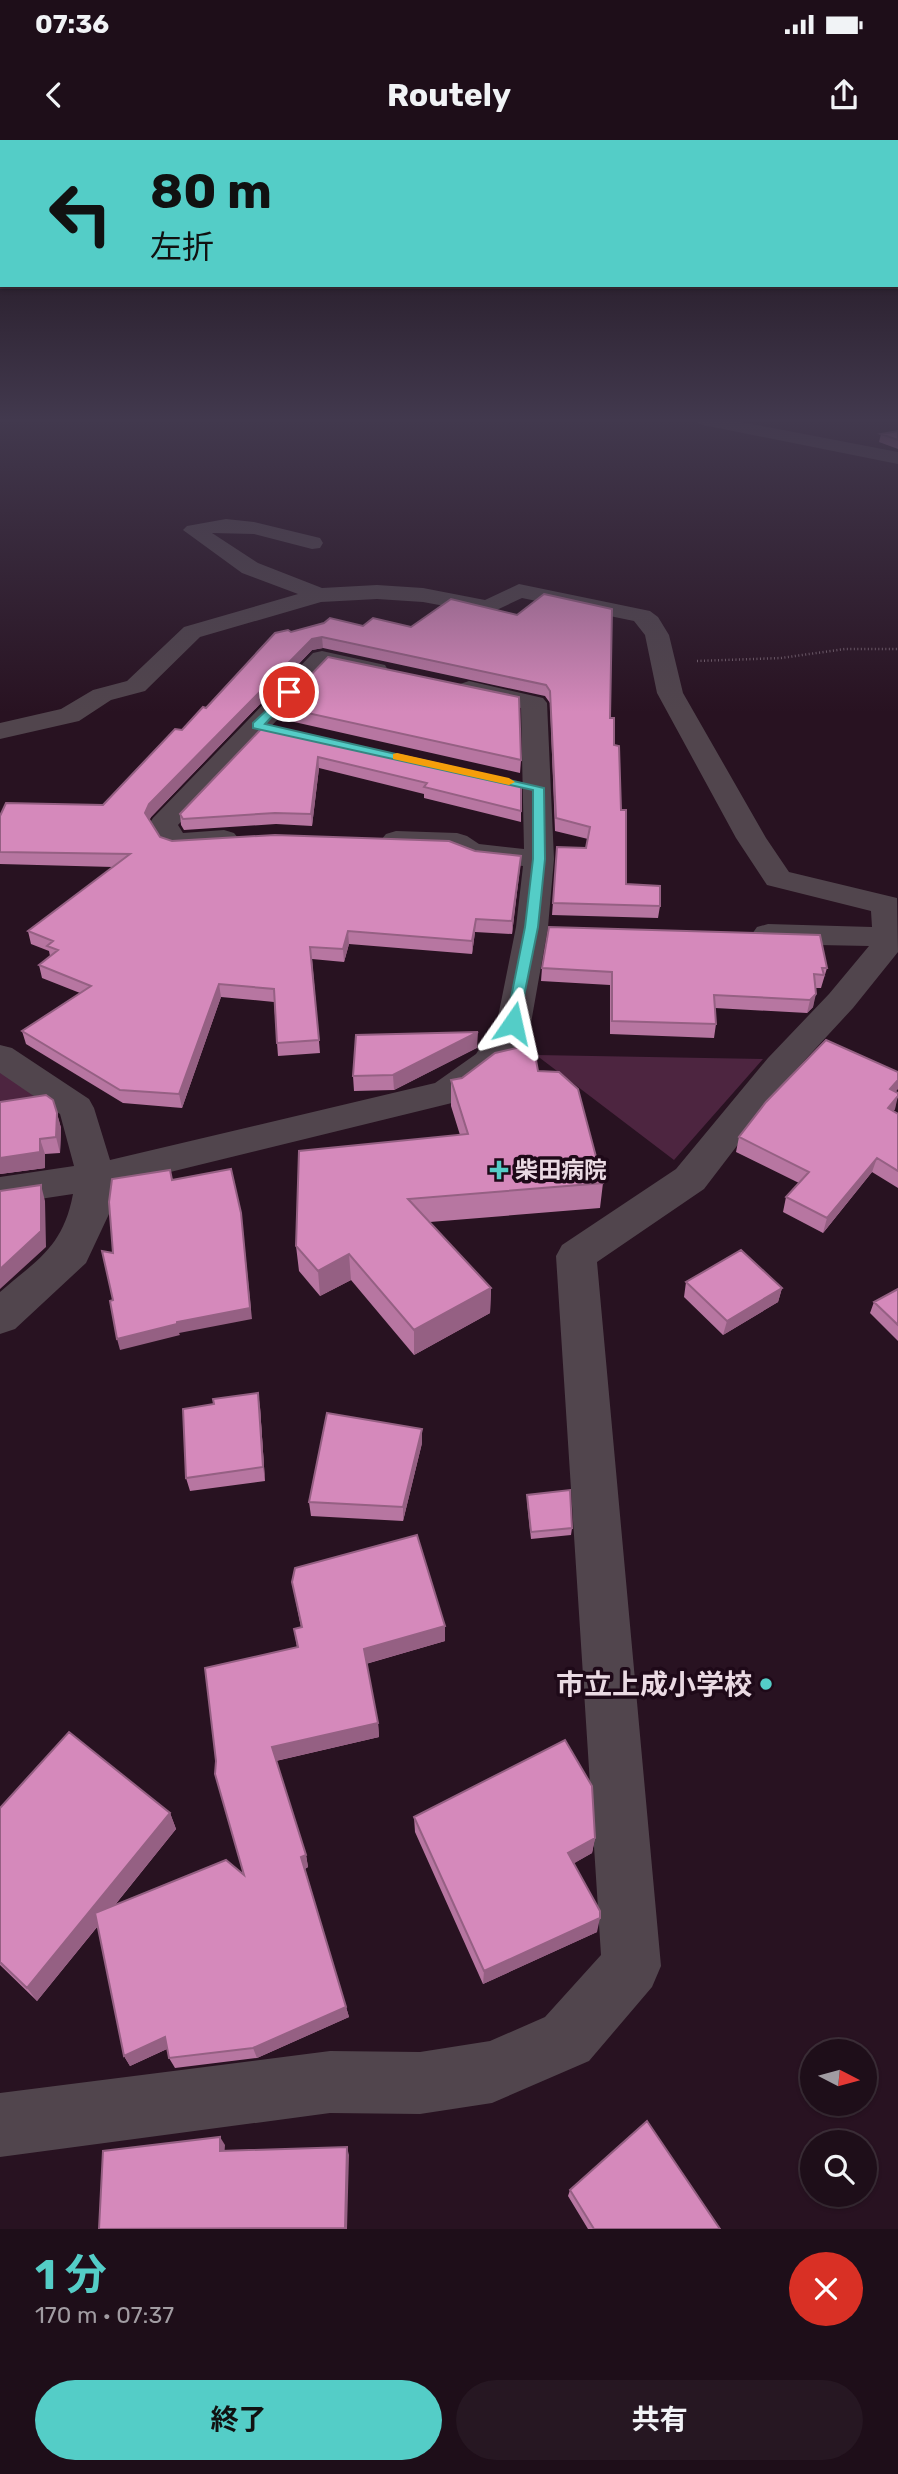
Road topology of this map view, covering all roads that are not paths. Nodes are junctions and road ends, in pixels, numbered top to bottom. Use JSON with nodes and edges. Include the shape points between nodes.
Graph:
{"nodes":[{"id":1,"x":312,"y":543,"type":"dead end"},
{"id":2,"x":319,"y":595,"type":"junction"},
{"id":3,"x":401,"y":675,"type":"edge"},
{"id":4,"x":441,"y":683,"type":"edge"},
{"id":5,"x":0,"y":731,"type":"edge"},
{"id":6,"x":250,"y":838,"type":"edge"},
{"id":7,"x":374,"y":839,"type":"edge"},
{"id":8,"x":539,"y":859,"type":"junction"},
{"id":9,"x":736,"y":933,"type":"edge"},
{"id":10,"x":894,"y":935,"type":"edge"},
{"id":11,"x":0,"y":1056,"type":"edge"},
{"id":12,"x":96,"y":1177,"type":"junction"},
{"id":13,"x":0,"y":1191,"type":"edge"},
{"id":14,"x":0,"y":1317,"type":"edge"},
{"id":15,"x":0,"y":2125,"type":"edge"}],
"edges":[{"from":1,"to":2,"type":"street","via":[[243,524],[194,530],[250,568]]},
{"from":2,"to":5,"type":"street","via":[[199,629],[136,686],[102,695],[70,715]]},
{"from":2,"to":10,"type":"street","via":[[423,595],[488,607],[519,591],[642,616],[657,635],[670,693],[778,879],[886,905]]},
{"from":3,"to":6,"type":"street","via":[[322,658],[270,728],[163,824],[174,842]]},
{"from":4,"to":8,"type":"street","via":[[534,703],[525,785]]},
{"from":7,"to":8,"type":"street","via":[[457,842],[471,852]]},
{"from":8,"to":12,"type":"street","via":[[545,927],[513,1023],[488,1062],[447,1091]]},
{"from":9,"to":10,"type":"street"},
{"from":10,"to":15,"type":"street","via":[[690,1179],[576,1256],[631,1966],[567,2039],[492,2072],[420,2083],[330,2082]]},
{"from":11,"to":12,"type":"street","via":[[76,1108]]},
{"from":12,"to":13,"type":"street"},
{"from":12,"to":14,"type":"street","via":[[89,1214],[72,1252]]}]}
